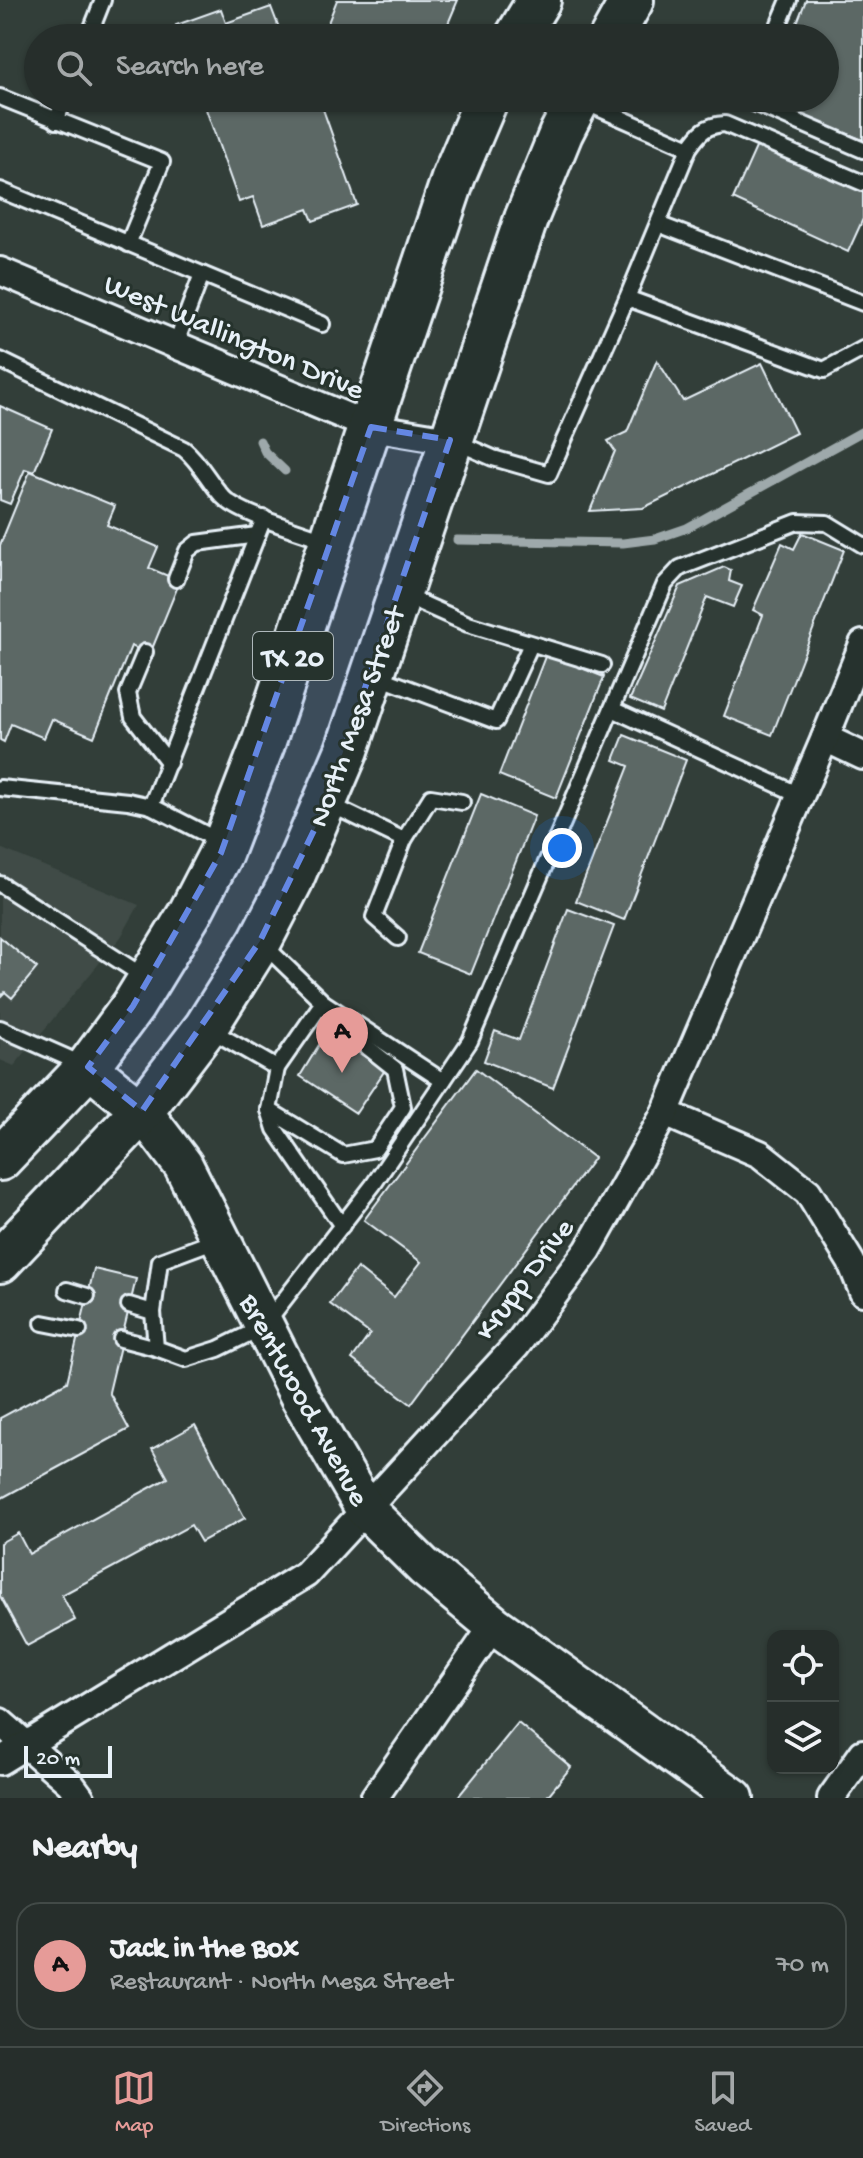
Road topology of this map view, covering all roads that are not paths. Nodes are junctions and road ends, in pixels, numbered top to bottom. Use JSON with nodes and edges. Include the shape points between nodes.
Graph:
{"nodes":[{"id":1,"x":103,"y":0,"type":"edge"},
{"id":2,"x":539,"y":0,"type":"edge"},
{"id":3,"x":632,"y":0,"type":"edge"},
{"id":4,"x":789,"y":0,"type":"edge"},
{"id":5,"x":94,"y":24,"type":"edge"},
{"id":6,"x":524,"y":24,"type":"edge"},
{"id":7,"x":619,"y":24,"type":"edge"},
{"id":8,"x":779,"y":24,"type":"edge"},
{"id":9,"x":0,"y":97,"type":"edge"},
{"id":10,"x":24,"y":107,"type":"edge"},
{"id":11,"x":35,"y":112,"type":"edge"},
{"id":12,"x":60,"y":112,"type":"edge"},
{"id":13,"x":481,"y":112,"type":"edge"},
{"id":14,"x":572,"y":112,"type":"edge"},
{"id":15,"x":608,"y":112,"type":"edge"},
{"id":16,"x":775,"y":112,"type":"edge"},
{"id":17,"x":56,"y":121,"type":"junction"},
{"id":18,"x":689,"y":148,"type":"junction"},
{"id":19,"x":863,"y":150,"type":"edge"},
{"id":20,"x":863,"y":183,"type":"edge"},
{"id":21,"x":0,"y":190,"type":"edge"},
{"id":22,"x":658,"y":224,"type":"junction"},
{"id":23,"x":128,"y":244,"type":"junction"},
{"id":24,"x":0,"y":271,"type":"edge"},
{"id":25,"x":202,"y":274,"type":"junction"},
{"id":26,"x":627,"y":298,"type":"junction"},
{"id":27,"x":863,"y":303,"type":"edge"},
{"id":28,"x":322,"y":324,"type":"dead end"},
{"id":29,"x":176,"y":343,"type":"junction"},
{"id":30,"x":863,"y":349,"type":"edge"},
{"id":31,"x":0,"y":360,"type":"edge"},
{"id":32,"x":371,"y":427,"type":"junction"},
{"id":33,"x":450,"y":440,"type":"junction"},
{"id":34,"x":264,"y":518,"type":"junction"},
{"id":35,"x":257,"y":535,"type":"junction"},
{"id":36,"x":331,"y":542,"type":"junction"},
{"id":37,"x":863,"y":545,"type":"edge"},
{"id":38,"x":176,"y":579,"type":"dead end"},
{"id":39,"x":399,"y":593,"type":"junction"},
{"id":40,"x":531,"y":644,"type":"junction"},
{"id":41,"x":863,"y":644,"type":"edge"},
{"id":42,"x":145,"y":652,"type":"dead end"},
{"id":43,"x":602,"y":665,"type":"dead end"},
{"id":44,"x":372,"y":675,"type":"junction"},
{"id":45,"x":612,"y":709,"type":"junction"},
{"id":46,"x":825,"y":738,"type":"junction"},
{"id":47,"x":863,"y":756,"type":"edge"},
{"id":48,"x":169,"y":763,"type":"junction"},
{"id":49,"x":0,"y":788,"type":"edge"},
{"id":50,"x":800,"y":795,"type":"junction"},
{"id":51,"x":462,"y":802,"type":"dead end"},
{"id":52,"x":326,"y":803,"type":"junction"},
{"id":53,"x":151,"y":806,"type":"junction"},
{"id":54,"x":404,"y":840,"type":"junction"},
{"id":55,"x":225,"y":844,"type":"junction"},
{"id":56,"x":0,"y":884,"type":"edge"},
{"id":57,"x":398,"y":938,"type":"dead end"},
{"id":58,"x":260,"y":941,"type":"junction"},
{"id":59,"x":150,"y":980,"type":"junction"},
{"id":60,"x":323,"y":1002,"type":"junction"},
{"id":61,"x":206,"y":1027,"type":"junction"},
{"id":62,"x":0,"y":1028,"type":"edge"},
{"id":63,"x":88,"y":1067,"type":"junction"},
{"id":64,"x":277,"y":1068,"type":"junction"},
{"id":65,"x":443,"y":1081,"type":"junction"},
{"id":66,"x":269,"y":1110,"type":"junction"},
{"id":67,"x":142,"y":1111,"type":"junction"},
{"id":68,"x":665,"y":1113,"type":"junction"},
{"id":69,"x":0,"y":1159,"type":"edge"},
{"id":70,"x":342,"y":1226,"type":"junction"},
{"id":71,"x":219,"y":1239,"type":"junction"},
{"id":72,"x":0,"y":1261,"type":"edge"},
{"id":73,"x":67,"y":1290,"type":"dead end"},
{"id":74,"x":863,"y":1292,"type":"edge"},
{"id":75,"x":87,"y":1296,"type":"dead end"},
{"id":76,"x":129,"y":1305,"type":"dead end"},
{"id":77,"x":153,"y":1312,"type":"junction"},
{"id":78,"x":43,"y":1323,"type":"dead end"},
{"id":79,"x":263,"y":1327,"type":"junction"},
{"id":80,"x":79,"y":1330,"type":"dead end"},
{"id":81,"x":121,"y":1339,"type":"dead end"},
{"id":82,"x":156,"y":1348,"type":"junction"},
{"id":83,"x":365,"y":1509,"type":"junction"},
{"id":84,"x":494,"y":1625,"type":"junction"},
{"id":85,"x":0,"y":1722,"type":"edge"},
{"id":86,"x":27,"y":1745,"type":"junction"},
{"id":87,"x":863,"y":1753,"type":"edge"},
{"id":88,"x":0,"y":1761,"type":"edge"},
{"id":89,"x":81,"y":1798,"type":"edge"},
{"id":90,"x":374,"y":1798,"type":"edge"},
{"id":91,"x":734,"y":1798,"type":"edge"},
{"id":92,"x":831,"y":1798,"type":"edge"}],
"edges":[{"from":1,"to":5,"type":"lane"},
{"from":2,"to":6,"type":"main road"},
{"from":3,"to":7,"type":"main road"},
{"from":4,"to":8,"type":"lane"},
{"from":9,"to":10,"type":"lane"},
{"from":11,"to":17,"type":"lane"},
{"from":12,"to":17,"type":"lane"},
{"from":13,"to":32,"type":"main road","number":"TX 20","via":[[454,176]]},
{"from":14,"to":33,"type":"main road","name":"North Mesa Street","number":"TX 20","via":[[526,219]]},
{"from":15,"to":18,"type":"lane"},
{"from":16,"to":19,"type":"lane"},
{"from":17,"to":23,"type":"lane","via":[[162,162]]},
{"from":18,"to":20,"type":"lane","via":[[701,131],[725,124]]},
{"from":18,"to":22,"type":"lane"},
{"from":21,"to":23,"type":"lane"},
{"from":22,"to":26,"type":"lane"},
{"from":22,"to":27,"type":"lane"},
{"from":23,"to":25,"type":"lane"},
{"from":24,"to":29,"type":"street","name":"West Wallington Drive"},
{"from":25,"to":28,"type":"lane"},
{"from":25,"to":29,"type":"lane"},
{"from":26,"to":30,"type":"lane","via":[[824,370]]},
{"from":26,"to":33,"type":"lane","via":[[549,474]]},
{"from":29,"to":32,"type":"street","name":"West Wallington Drive"},
{"from":31,"to":34,"type":"lane","via":[[184,449],[225,500]]},
{"from":32,"to":33,"type":"street","name":"West Wallington Drive"},
{"from":32,"to":36,"type":"main road","number":"TX 20"},
{"from":33,"to":39,"type":"main road","name":"North Mesa Street","number":"TX 20"},
{"from":34,"to":35,"type":"lane"},
{"from":34,"to":36,"type":"lane"},
{"from":35,"to":38,"type":"lane","via":[[197,543],[187,551]]},
{"from":35,"to":48,"type":"lane"},
{"from":36,"to":55,"type":"main road","number":"TX 20"},
{"from":37,"to":45,"type":"lane","via":[[827,523],[797,522],[680,568],[665,584]]},
{"from":39,"to":40,"type":"lane","via":[[468,624]]},
{"from":39,"to":44,"type":"main road","name":"North Mesa Street","number":"TX 20"},
{"from":40,"to":43,"type":"lane"},
{"from":40,"to":44,"type":"lane","via":[[496,721]]},
{"from":41,"to":46,"type":"street","name":"Krupp Drive"},
{"from":42,"to":48,"type":"lane","via":[[128,693],[133,717]]},
{"from":44,"to":52,"type":"main road","name":"North Mesa Street","number":"TX 20"},
{"from":45,"to":50,"type":"lane"},
{"from":45,"to":65,"type":"lane","via":[[470,1041]]},
{"from":46,"to":47,"type":"street"},
{"from":46,"to":50,"type":"street","name":"Krupp Drive"},
{"from":48,"to":53,"type":"lane"},
{"from":49,"to":53,"type":"lane"},
{"from":50,"to":68,"type":"street","name":"Krupp Drive"},
{"from":51,"to":54,"type":"lane","via":[[431,797]]},
{"from":52,"to":54,"type":"lane"},
{"from":52,"to":58,"type":"main road","name":"North Mesa Street","number":"TX 20"},
{"from":53,"to":55,"type":"lane"},
{"from":54,"to":57,"type":"lane","via":[[374,917]]},
{"from":55,"to":59,"type":"main road","number":"TX 20"},
{"from":56,"to":59,"type":"lane"},
{"from":58,"to":60,"type":"lane"},
{"from":58,"to":61,"type":"main road","name":"North Mesa Street","number":"TX 20"},
{"from":59,"to":63,"type":"main road","number":"TX 20"},
{"from":60,"to":64,"type":"lane"},
{"from":60,"to":65,"type":"lane"},
{"from":60,"to":66,"type":"lane","via":[[337,1023],[395,1069],[403,1107],[375,1149],[343,1155]]},
{"from":61,"to":64,"type":"lane"},
{"from":61,"to":67,"type":"main road","name":"North Mesa Street","number":"TX 20"},
{"from":62,"to":63,"type":"lane"},
{"from":63,"to":67,"type":"street","name":"Brentwood Avenue"},
{"from":63,"to":69,"type":"main road","number":"TX 20"},
{"from":64,"to":66,"type":"lane"},
{"from":65,"to":70,"type":"lane"},
{"from":66,"to":70,"type":"lane","via":[[275,1129]]},
{"from":67,"to":71,"type":"street","name":"Brentwood Avenue","via":[[183,1165]]},
{"from":67,"to":72,"type":"main road","name":"North Mesa Street","number":"TX 20"},
{"from":68,"to":74,"type":"street","via":[[760,1154],[808,1192]]},
{"from":68,"to":83,"type":"street","name":"Krupp Drive","via":[[588,1250],[516,1346]]},
{"from":70,"to":79,"type":"lane"},
{"from":71,"to":77,"type":"lane","via":[[160,1261]]},
{"from":71,"to":79,"type":"street","name":"Brentwood Avenue"},
{"from":73,"to":75,"type":"lane"},
{"from":76,"to":77,"type":"lane"},
{"from":77,"to":82,"type":"lane"},
{"from":78,"to":80,"type":"lane"},
{"from":79,"to":82,"type":"lane","via":[[186,1359]]},
{"from":79,"to":83,"type":"street","name":"Brentwood Avenue"},
{"from":81,"to":82,"type":"lane"},
{"from":83,"to":84,"type":"street","name":"Brentwood Avenue"},
{"from":83,"to":86,"type":"street","name":"Krupp Drive","via":[[306,1574]]},
{"from":84,"to":90,"type":"street"},
{"from":84,"to":91,"type":"street","name":"Brentwood Avenue"},
{"from":85,"to":86,"type":"street"},
{"from":86,"to":88,"type":"street","name":"Krupp Drive"},
{"from":86,"to":89,"type":"street"},
{"from":87,"to":92,"type":"street"}]}
